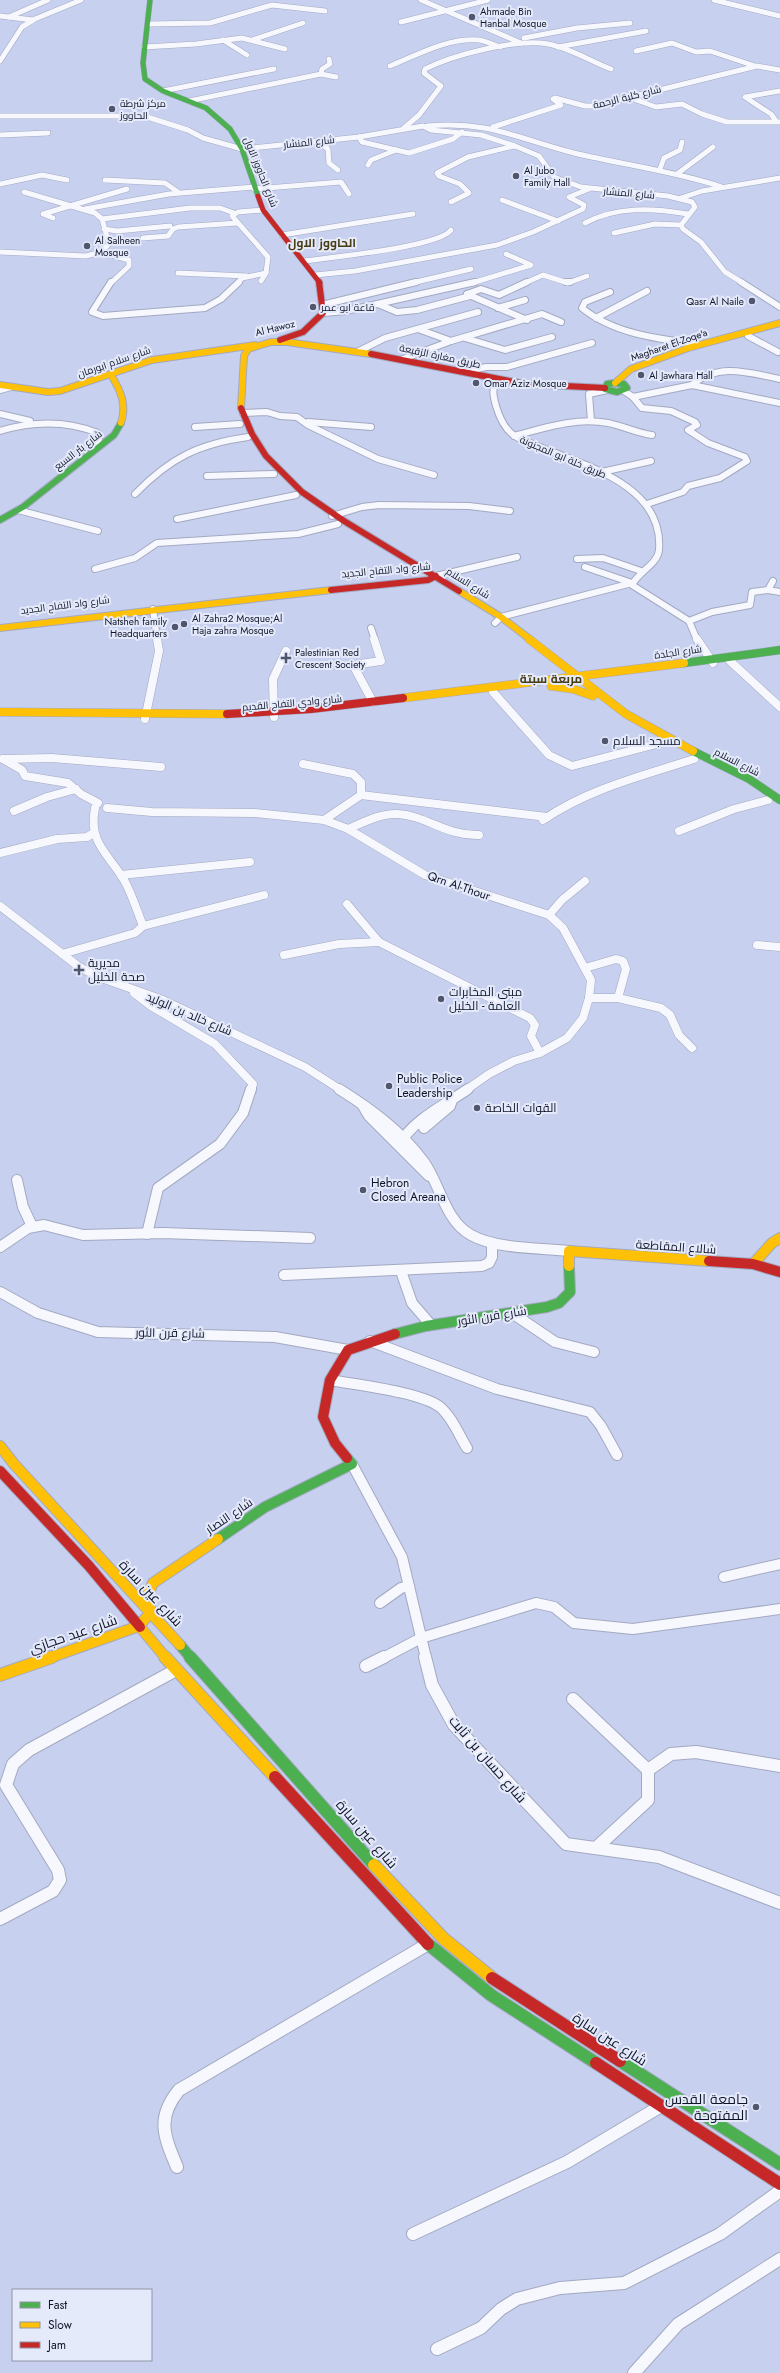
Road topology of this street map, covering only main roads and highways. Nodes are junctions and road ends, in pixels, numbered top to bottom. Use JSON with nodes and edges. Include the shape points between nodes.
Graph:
{"nodes":[{"id":1,"x":150,"y":0,"type":"edge"},
{"id":2,"x":322,"y":309,"type":"joint"},
{"id":3,"x":780,"y":323,"type":"edge"},
{"id":4,"x":780,"y":326,"type":"edge"},
{"id":5,"x":295,"y":340,"type":"junction"},
{"id":6,"x":271,"y":342,"type":"junction"},
{"id":7,"x":236,"y":348,"type":"junction"},
{"id":8,"x":139,"y":364,"type":"junction"},
{"id":9,"x":112,"y":381,"type":"junction"},
{"id":10,"x":0,"y":385,"type":"edge"},
{"id":11,"x":621,"y":386,"type":"junction"},
{"id":12,"x":0,"y":516,"type":"edge"},
{"id":13,"x":0,"y":520,"type":"edge"},
{"id":14,"x":411,"y":568,"type":"junction"},
{"id":15,"x":429,"y":577,"type":"junction"},
{"id":16,"x":403,"y":578,"type":"junction"},
{"id":17,"x":498,"y":620,"type":"junction"},
{"id":18,"x":0,"y":624,"type":"edge"},
{"id":19,"x":0,"y":628,"type":"edge"},
{"id":20,"x":780,"y":650,"type":"edge"},
{"id":21,"x":780,"y":654,"type":"edge"},
{"id":22,"x":712,"y":661,"type":"junction"},
{"id":23,"x":555,"y":668,"type":"junction"},
{"id":24,"x":609,"y":678,"type":"junction"},
{"id":25,"x":576,"y":680,"type":"junction"},
{"id":26,"x":545,"y":684,"type":"junction"},
{"id":27,"x":593,"y":693,"type":"junction"},
{"id":28,"x":0,"y":712,"type":"edge"},
{"id":29,"x":273,"y":714,"type":"junction"},
{"id":30,"x":146,"y":716,"type":"junction"},
{"id":31,"x":0,"y":717,"type":"edge"},
{"id":32,"x":780,"y":800,"type":"edge"},
{"id":33,"x":780,"y":810,"type":"edge"},
{"id":34,"x":780,"y":1238,"type":"edge"},
{"id":35,"x":569,"y":1251,"type":"joint"},
{"id":36,"x":753,"y":1264,"type":"junction"},
{"id":37,"x":780,"y":1272,"type":"edge"},
{"id":38,"x":348,"y":1350,"type":"joint"},
{"id":39,"x":0,"y":1446,"type":"edge"},
{"id":40,"x":352,"y":1464,"type":"joint"},
{"id":41,"x":0,"y":1471,"type":"edge"},
{"id":42,"x":151,"y":1612,"type":"junction"},
{"id":43,"x":139,"y":1626,"type":"junction"},
{"id":44,"x":0,"y":1675,"type":"edge"},
{"id":45,"x":780,"y":2164,"type":"edge"},
{"id":46,"x":780,"y":2184,"type":"edge"}],
"edges":[{"from":1,"to":2,"type":"main road","name":"شارع الحاووز الاول","via":[[149,24],[144,46],[145,79],[163,91],[217,116],[230,129],[242,149],[263,210],[316,275],[320,284]]},
{"from":2,"to":5,"type":"main road","name":"Al Hawoz"},
{"from":3,"to":11,"type":"main road","name":"Magharet El-Zoqe'a","via":[[734,337],[697,344],[632,369]]},
{"from":4,"to":11,"type":"main road","name":"Magharet El-Zoqe'a","via":[[704,346],[643,368],[628,376]]},
{"from":5,"to":6,"type":"main road","name":"طريق مغارة الزقيعة"},
{"from":5,"to":11,"type":"main road","name":"طريق مغارة الزقيعة","via":[[403,359],[496,380],[606,389],[607,384]]},
{"from":6,"to":7,"type":"main road","name":"Al Hawoz"},
{"from":6,"to":15,"type":"main road","name":"شارع السلام","via":[[248,349],[244,356],[240,404],[250,430],[269,461],[295,487],[332,516]]},
{"from":7,"to":8,"type":"main road","name":"شارع سلام ابورمان","via":[[186,353]]},
{"from":7,"to":14,"type":"main road","name":"شارع السلام","via":[[233,404],[240,424],[262,462],[296,495]]},
{"from":8,"to":9,"type":"main road","name":"شارع سلام ابورمان"},
{"from":8,"to":9,"type":"main road"},
{"from":9,"to":10,"type":"main road","name":"شارع سلام ابورمان","via":[[91,382],[71,389],[48,392]]},
{"from":9,"to":12,"type":"main road","name":"شارع بئر السبع","via":[[118,399],[117,420],[109,434]]},
{"from":9,"to":13,"type":"main road","name":"شارع بئر السبع","via":[[127,409],[114,435],[18,510]]},
{"from":14,"to":15,"type":"main road","name":"شارع السلام"},
{"from":14,"to":16,"type":"main road"},
{"from":15,"to":16,"type":"main road","name":"شارع واد التفاح الجديد"},
{"from":15,"to":17,"type":"main road","name":"شارع السلام"},
{"from":15,"to":19,"type":"main road","name":"شارع واد التفاح الجديد"},
{"from":16,"to":18,"type":"main road","name":"شارع واد التفاح الجديد"},
{"from":17,"to":23,"type":"main road","name":"شارع السلام"},
{"from":17,"to":25,"type":"main road","name":"شارع السلام"},
{"from":20,"to":22,"type":"main road","name":"شارع الجلدة"},
{"from":21,"to":22,"type":"main road","name":"شارع الجلدة"},
{"from":22,"to":24,"type":"main road","name":"شارع الجلدة"},
{"from":22,"to":25,"type":"main road","name":"شارع الجلدة"},
{"from":23,"to":25,"type":"main road","name":"شارع السلام"},
{"from":23,"to":26,"type":"main road"},
{"from":24,"to":25,"type":"main road","name":"شارع الجلدة"},
{"from":24,"to":27,"type":"main road","via":[[600,682]]},
{"from":25,"to":26,"type":"main road","name":"شارع وادي التفاح القديم"},
{"from":25,"to":27,"type":"main road","name":"شارع السلام"},
{"from":26,"to":27,"type":"main road"},
{"from":26,"to":29,"type":"main road","name":"شارع وادي التفاح القديم"},
{"from":26,"to":29,"type":"main road","name":"شارع وادي التفاح القديم","via":[[358,709]]},
{"from":27,"to":32,"type":"main road","name":"شارع السلام","via":[[655,731],[749,779]]},
{"from":27,"to":33,"type":"main road","name":"شارع السلام","via":[[620,716],[694,759],[742,782]]},
{"from":28,"to":30,"type":"main road","name":"شارع وادي التفاح القديم"},
{"from":29,"to":30,"type":"main road","name":"شارع وادي التفاح القديم","via":[[196,720]]},
{"from":30,"to":31,"type":"main road","name":"شارع وادي التفاح القديم"},
{"from":34,"to":36,"type":"main road","via":[[772,1242]]},
{"from":35,"to":36,"type":"main road","name":"شالاع المقاطعة"},
{"from":35,"to":38,"type":"main road","name":"شارع قرن الثور","via":[[570,1292],[552,1306],[431,1324],[370,1341]]},
{"from":36,"to":37,"type":"main road","name":"شالاع المقاطعة"},
{"from":38,"to":40,"type":"main road","name":"شارع حسان بن ثابت","via":[[330,1380],[323,1417],[335,1444]]},
{"from":39,"to":42,"type":"main road","name":"شارع عين سارة"},
{"from":40,"to":42,"type":"main road","name":"شارع النصار","via":[[272,1503],[153,1583],[147,1596]]},
{"from":41,"to":43,"type":"main road","via":[[88,1566]]},
{"from":42,"to":43,"type":"main road","name":"شارع عبد حجازي"},
{"from":42,"to":45,"type":"main road","name":"شارع عين سارة","via":[[414,1910],[470,1963],[628,2068]]},
{"from":43,"to":44,"type":"main road","name":"شارع عبد حجازي"},
{"from":43,"to":46,"type":"main road","via":[[176,1670],[428,1944],[459,1971],[491,1995]]}]}
